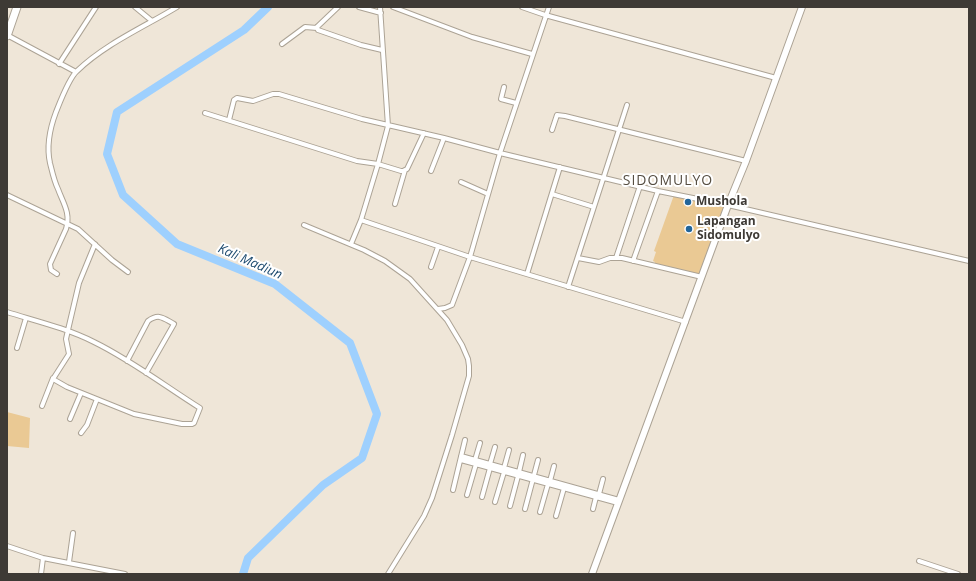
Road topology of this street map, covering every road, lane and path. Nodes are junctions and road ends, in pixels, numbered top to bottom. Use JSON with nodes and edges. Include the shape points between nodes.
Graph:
{"nodes":[{"id":1,"x":17,"y":7,"type":"edge"},
{"id":2,"x":96,"y":7,"type":"edge"},
{"id":3,"x":135,"y":7,"type":"edge"},
{"id":4,"x":177,"y":7,"type":"edge"},
{"id":5,"x":338,"y":7,"type":"edge"},
{"id":6,"x":359,"y":7,"type":"edge"},
{"id":7,"x":380,"y":7,"type":"edge"},
{"id":8,"x":393,"y":7,"type":"edge"},
{"id":9,"x":522,"y":7,"type":"edge"},
{"id":10,"x":548,"y":7,"type":"edge"},
{"id":11,"x":802,"y":7,"type":"edge"},
{"id":12,"x":381,"y":13,"type":"junction"},
{"id":13,"x":545,"y":15,"type":"junction"},
{"id":14,"x":152,"y":22,"type":"junction"},
{"id":15,"x":317,"y":28,"type":"junction"},
{"id":16,"x":7,"y":36,"type":"edge"},
{"id":17,"x":282,"y":44,"type":"dead end"},
{"id":18,"x":382,"y":50,"type":"junction"},
{"id":19,"x":532,"y":54,"type":"junction"},
{"id":20,"x":59,"y":64,"type":"junction"},
{"id":21,"x":76,"y":72,"type":"junction"},
{"id":22,"x":776,"y":78,"type":"junction"},
{"id":23,"x":504,"y":87,"type":"dead end"},
{"id":24,"x":516,"y":103,"type":"junction"},
{"id":25,"x":627,"y":105,"type":"dead end"},
{"id":26,"x":205,"y":113,"type":"dead end"},
{"id":27,"x":229,"y":120,"type":"junction"},
{"id":28,"x":388,"y":126,"type":"junction"},
{"id":29,"x":619,"y":129,"type":"junction"},
{"id":30,"x":552,"y":130,"type":"dead end"},
{"id":31,"x":424,"y":133,"type":"junction"},
{"id":32,"x":444,"y":138,"type":"junction"},
{"id":33,"x":500,"y":153,"type":"junction"},
{"id":34,"x":746,"y":161,"type":"junction"},
{"id":35,"x":378,"y":164,"type":"junction"},
{"id":36,"x":560,"y":167,"type":"junction"},
{"id":37,"x":405,"y":170,"type":"junction"},
{"id":38,"x":431,"y":171,"type":"dead end"},
{"id":39,"x":603,"y":178,"type":"junction"},
{"id":40,"x":461,"y":182,"type":"dead end"},
{"id":41,"x":640,"y":186,"type":"junction"},
{"id":42,"x":658,"y":191,"type":"junction"},
{"id":43,"x":488,"y":194,"type":"junction"},
{"id":44,"x":552,"y":194,"type":"junction"},
{"id":45,"x":7,"y":195,"type":"edge"},
{"id":46,"x":395,"y":204,"type":"dead end"},
{"id":47,"x":728,"y":205,"type":"junction"},
{"id":48,"x":594,"y":207,"type":"junction"},
{"id":49,"x":361,"y":220,"type":"junction"},
{"id":50,"x":68,"y":223,"type":"junction"},
{"id":51,"x":304,"y":225,"type":"dead end"},
{"id":52,"x":95,"y":244,"type":"junction"},
{"id":53,"x":351,"y":244,"type":"junction"},
{"id":54,"x":438,"y":247,"type":"junction"},
{"id":55,"x":470,"y":257,"type":"junction"},
{"id":56,"x":578,"y":258,"type":"junction"},
{"id":57,"x":616,"y":258,"type":"junction"},
{"id":58,"x":633,"y":261,"type":"junction"},
{"id":59,"x":969,"y":261,"type":"edge"},
{"id":60,"x":431,"y":267,"type":"dead end"},
{"id":61,"x":128,"y":272,"type":"dead end"},
{"id":62,"x":57,"y":274,"type":"dead end"},
{"id":63,"x":527,"y":274,"type":"junction"},
{"id":64,"x":702,"y":277,"type":"junction"},
{"id":65,"x":568,"y":286,"type":"junction"},
{"id":66,"x":438,"y":309,"type":"junction"},
{"id":67,"x":7,"y":312,"type":"edge"},
{"id":68,"x":26,"y":318,"type":"junction"},
{"id":69,"x":686,"y":322,"type":"junction"},
{"id":70,"x":68,"y":330,"type":"junction"},
{"id":71,"x":17,"y":348,"type":"dead end"},
{"id":72,"x":127,"y":361,"type":"junction"},
{"id":73,"x":146,"y":373,"type":"junction"},
{"id":74,"x":53,"y":378,"type":"junction"},
{"id":75,"x":82,"y":393,"type":"junction"},
{"id":76,"x":97,"y":399,"type":"junction"},
{"id":77,"x":42,"y":406,"type":"dead end"},
{"id":78,"x":70,"y":419,"type":"dead end"},
{"id":79,"x":81,"y":433,"type":"dead end"},
{"id":80,"x":466,"y":440,"type":"dead end"},
{"id":81,"x":480,"y":443,"type":"dead end"},
{"id":82,"x":495,"y":447,"type":"dead end"},
{"id":83,"x":509,"y":450,"type":"dead end"},
{"id":84,"x":523,"y":455,"type":"dead end"},
{"id":85,"x":461,"y":458,"type":"junction"},
{"id":86,"x":538,"y":460,"type":"dead end"},
{"id":87,"x":475,"y":462,"type":"junction"},
{"id":88,"x":490,"y":466,"type":"junction"},
{"id":89,"x":554,"y":466,"type":"dead end"},
{"id":90,"x":504,"y":470,"type":"junction"},
{"id":91,"x":518,"y":474,"type":"junction"},
{"id":92,"x":535,"y":478,"type":"junction"},
{"id":93,"x":603,"y":479,"type":"dead end"},
{"id":94,"x":549,"y":482,"type":"junction"},
{"id":95,"x":564,"y":488,"type":"junction"},
{"id":96,"x":453,"y":490,"type":"dead end"},
{"id":97,"x":467,"y":495,"type":"dead end"},
{"id":98,"x":598,"y":496,"type":"junction"},
{"id":99,"x":482,"y":497,"type":"dead end"},
{"id":100,"x":618,"y":501,"type":"junction"},
{"id":101,"x":495,"y":502,"type":"dead end"},
{"id":102,"x":510,"y":506,"type":"dead end"},
{"id":103,"x":524,"y":509,"type":"dead end"},
{"id":104,"x":593,"y":509,"type":"dead end"},
{"id":105,"x":540,"y":512,"type":"dead end"},
{"id":106,"x":556,"y":516,"type":"dead end"},
{"id":107,"x":73,"y":533,"type":"dead end"},
{"id":108,"x":7,"y":546,"type":"edge"},
{"id":109,"x":43,"y":558,"type":"junction"},
{"id":110,"x":919,"y":561,"type":"dead end"},
{"id":111,"x":69,"y":562,"type":"junction"},
{"id":112,"x":106,"y":572,"type":"edge"},
{"id":113,"x":41,"y":574,"type":"edge"},
{"id":114,"x":125,"y":574,"type":"edge"},
{"id":115,"x":388,"y":574,"type":"edge"},
{"id":116,"x":592,"y":574,"type":"edge"},
{"id":117,"x":958,"y":574,"type":"edge"}],
"edges":[{"from":1,"to":16,"type":"highway"},
{"from":2,"to":20,"type":"street"},
{"from":3,"to":14,"type":"street"},
{"from":4,"to":14,"type":"street"},
{"from":5,"to":15,"type":"street"},
{"from":6,"to":12,"type":"street"},
{"from":7,"to":12,"type":"street"},
{"from":8,"to":19,"type":"street","via":[[472,37]]},
{"from":9,"to":13,"type":"street"},
{"from":10,"to":13,"type":"street"},
{"from":11,"to":22,"type":"main road"},
{"from":12,"to":18,"type":"street"},
{"from":13,"to":19,"type":"street"},
{"from":13,"to":22,"type":"street"},
{"from":14,"to":21,"type":"street","via":[[108,48]]},
{"from":15,"to":17,"type":"street","via":[[305,27]]},
{"from":15,"to":18,"type":"street"},
{"from":16,"to":20,"type":"street"},
{"from":18,"to":28,"type":"street"},
{"from":19,"to":24,"type":"street"},
{"from":20,"to":21,"type":"street"},
{"from":21,"to":50,"type":"street","via":[[61,99],[49,140],[50,162],[68,214]]},
{"from":22,"to":34,"type":"main road"},
{"from":23,"to":24,"type":"street","via":[[501,99]]},
{"from":24,"to":33,"type":"street"},
{"from":25,"to":29,"type":"street"},
{"from":26,"to":27,"type":"street"},
{"from":27,"to":28,"type":"street","via":[[234,100],[237,98],[253,101],[279,94]]},
{"from":27,"to":35,"type":"street","via":[[357,162]]},
{"from":28,"to":31,"type":"street"},
{"from":28,"to":35,"type":"street"},
{"from":29,"to":30,"type":"street","via":[[558,115]]},
{"from":29,"to":34,"type":"street"},
{"from":29,"to":39,"type":"street"},
{"from":31,"to":32,"type":"street"},
{"from":31,"to":37,"type":"street"},
{"from":32,"to":33,"type":"street"},
{"from":32,"to":38,"type":"street"},
{"from":33,"to":36,"type":"street"},
{"from":33,"to":43,"type":"street"},
{"from":34,"to":47,"type":"main road"},
{"from":35,"to":37,"type":"street","via":[[400,171]]},
{"from":35,"to":49,"type":"street"},
{"from":36,"to":39,"type":"street"},
{"from":36,"to":44,"type":"street"},
{"from":37,"to":46,"type":"street"},
{"from":39,"to":41,"type":"street"},
{"from":39,"to":48,"type":"street"},
{"from":40,"to":43,"type":"street"},
{"from":41,"to":42,"type":"street"},
{"from":41,"to":57,"type":"street"},
{"from":42,"to":47,"type":"street"},
{"from":42,"to":58,"type":"street"},
{"from":43,"to":55,"type":"street"},
{"from":44,"to":48,"type":"street"},
{"from":44,"to":63,"type":"street"},
{"from":45,"to":50,"type":"street"},
{"from":47,"to":59,"type":"street"},
{"from":47,"to":64,"type":"main road"},
{"from":48,"to":56,"type":"street"},
{"from":49,"to":53,"type":"street"},
{"from":49,"to":54,"type":"street"},
{"from":50,"to":52,"type":"street"},
{"from":50,"to":62,"type":"street","via":[[50,264],[51,270]]},
{"from":51,"to":53,"type":"street"},
{"from":52,"to":61,"type":"street"},
{"from":52,"to":70,"type":"street","via":[[79,283]]},
{"from":53,"to":66,"type":"street","via":[[401,272]]},
{"from":54,"to":55,"type":"street"},
{"from":54,"to":60,"type":"street"},
{"from":55,"to":63,"type":"street"},
{"from":55,"to":66,"type":"street","via":[[452,305]]},
{"from":56,"to":57,"type":"street","via":[[599,262]]},
{"from":56,"to":65,"type":"street"},
{"from":57,"to":58,"type":"street"},
{"from":58,"to":64,"type":"street"},
{"from":63,"to":65,"type":"street"},
{"from":64,"to":69,"type":"main road"},
{"from":65,"to":69,"type":"street"},
{"from":66,"to":115,"type":"street","via":[[462,345],[469,366],[469,376],[428,507]]},
{"from":67,"to":68,"type":"street"},
{"from":68,"to":70,"type":"street"},
{"from":68,"to":71,"type":"street"},
{"from":69,"to":100,"type":"main road"},
{"from":70,"to":72,"type":"street"},
{"from":70,"to":74,"type":"street","via":[[66,339],[69,354]]},
{"from":72,"to":73,"type":"street"},
{"from":72,"to":73,"type":"street","via":[[148,321],[153,317],[160,316],[174,324]]},
{"from":73,"to":76,"type":"street","via":[[200,408],[194,423],[182,424],[141,416]]},
{"from":74,"to":75,"type":"street"},
{"from":74,"to":77,"type":"street"},
{"from":75,"to":76,"type":"street"},
{"from":75,"to":78,"type":"street"},
{"from":76,"to":79,"type":"street","via":[[87,425]]},
{"from":80,"to":85,"type":"street"},
{"from":81,"to":87,"type":"street"},
{"from":82,"to":88,"type":"street"},
{"from":83,"to":90,"type":"street"},
{"from":84,"to":91,"type":"street"},
{"from":85,"to":87,"type":"street"},
{"from":85,"to":96,"type":"street"},
{"from":86,"to":92,"type":"street"},
{"from":87,"to":88,"type":"street"},
{"from":87,"to":97,"type":"street"},
{"from":88,"to":90,"type":"street"},
{"from":88,"to":99,"type":"street"},
{"from":89,"to":94,"type":"street"},
{"from":90,"to":91,"type":"street"},
{"from":90,"to":101,"type":"street"},
{"from":91,"to":92,"type":"street"},
{"from":91,"to":102,"type":"street"},
{"from":92,"to":94,"type":"street"},
{"from":92,"to":103,"type":"street"},
{"from":93,"to":98,"type":"street"},
{"from":94,"to":95,"type":"street"},
{"from":94,"to":98,"type":"street"},
{"from":94,"to":105,"type":"street"},
{"from":95,"to":98,"type":"street"},
{"from":95,"to":106,"type":"street"},
{"from":98,"to":100,"type":"street"},
{"from":98,"to":104,"type":"street"},
{"from":100,"to":116,"type":"main road"},
{"from":107,"to":111,"type":"street"},
{"from":108,"to":109,"type":"street"},
{"from":109,"to":111,"type":"street"},
{"from":109,"to":113,"type":"street"},
{"from":110,"to":117,"type":"street"},
{"from":111,"to":112,"type":"street"},
{"from":112,"to":114,"type":"street"}]}
